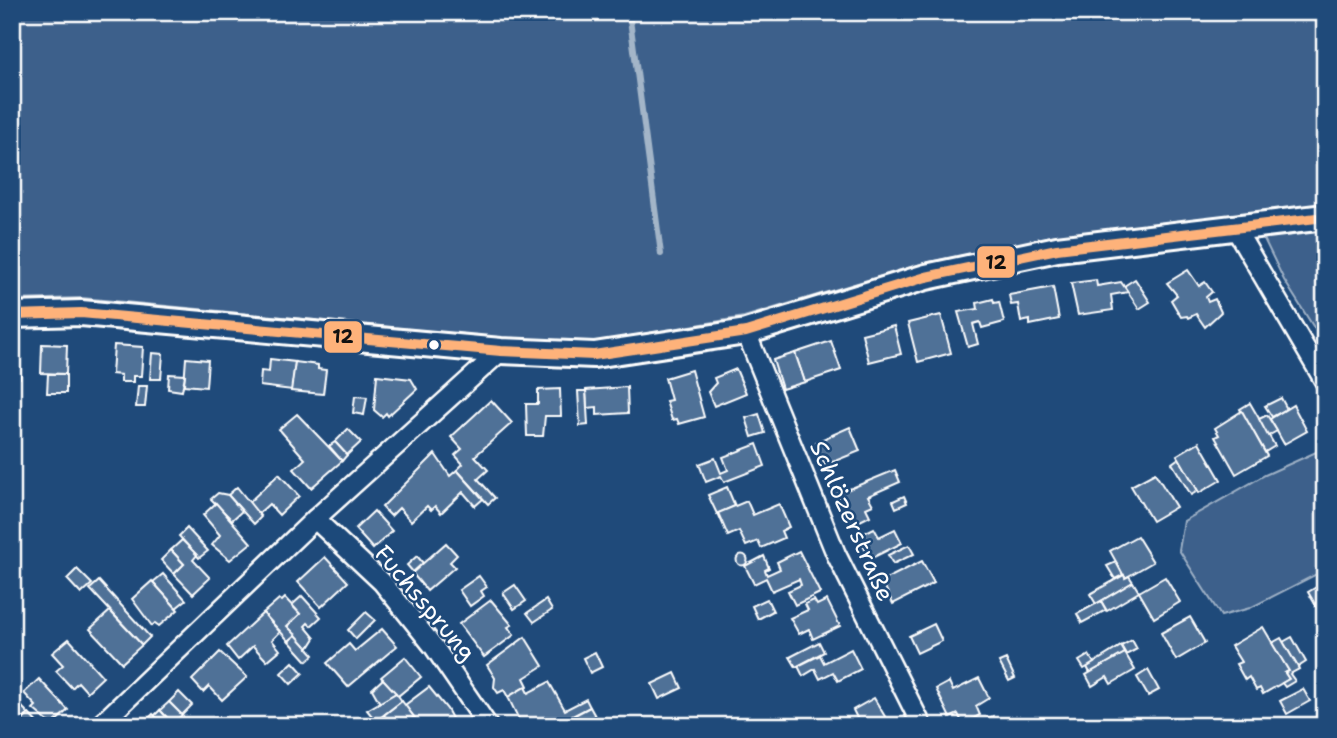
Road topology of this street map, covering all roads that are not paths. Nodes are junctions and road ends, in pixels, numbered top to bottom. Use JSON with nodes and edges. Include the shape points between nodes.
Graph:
{"nodes":[{"id":1,"x":1325,"y":217,"type":"edge"},
{"id":2,"x":1235,"y":228,"type":"junction"},
{"id":3,"x":12,"y":315,"type":"edge"},
{"id":4,"x":746,"y":332,"type":"junction"},
{"id":5,"x":501,"y":351,"type":"junction"},
{"id":6,"x":1325,"y":382,"type":"edge"},
{"id":7,"x":314,"y":519,"type":"junction"},
{"id":8,"x":99,"y":726,"type":"edge"},
{"id":9,"x":488,"y":726,"type":"edge"},
{"id":10,"x":922,"y":726,"type":"edge"}],
"edges":[{"from":1,"to":2,"type":"street"},
{"from":2,"to":4,"type":"street","via":[[1057,249],[926,277]]},
{"from":2,"to":6,"type":"street"},
{"from":3,"to":5,"type":"street","via":[[81,313]]},
{"from":4,"to":5,"type":"street","via":[[594,355]]},
{"from":4,"to":10,"type":"street","name":"Schlözerstraße","via":[[836,554]]},
{"from":5,"to":7,"type":"street"},
{"from":7,"to":8,"type":"street"},
{"from":7,"to":9,"type":"street","name":"Fuchssprung","via":[[382,582]]}]}
